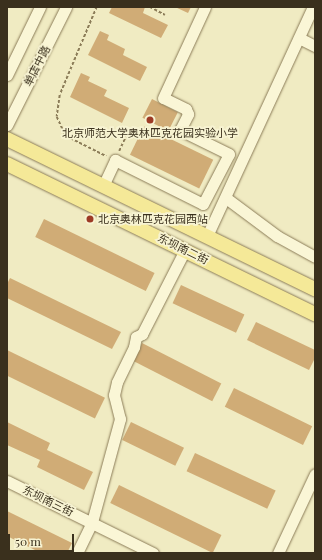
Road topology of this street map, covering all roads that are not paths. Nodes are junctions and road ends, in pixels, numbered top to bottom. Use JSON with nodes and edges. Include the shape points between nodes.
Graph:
{"nodes":[{"id":1,"x":40,"y":7,"type":"edge"},
{"id":2,"x":66,"y":7,"type":"edge"},
{"id":3,"x":205,"y":7,"type":"edge"},
{"id":4,"x":311,"y":9,"type":"edge"},
{"id":5,"x":299,"y":38,"type":"junction"},
{"id":6,"x":315,"y":46,"type":"edge"},
{"id":7,"x":7,"y":75,"type":"edge"},
{"id":8,"x":7,"y":125,"type":"edge"},
{"id":9,"x":7,"y":139,"type":"edge"},
{"id":10,"x":7,"y":164,"type":"edge"},
{"id":11,"x":104,"y":186,"type":"junction"},
{"id":12,"x":226,"y":198,"type":"junction"},
{"id":13,"x":203,"y":204,"type":"junction"},
{"id":14,"x":216,"y":217,"type":"junction"},
{"id":15,"x":207,"y":236,"type":"junction"},
{"id":16,"x":186,"y":250,"type":"junction"},
{"id":17,"x":315,"y":256,"type":"edge"},
{"id":18,"x":315,"y":289,"type":"edge"},
{"id":19,"x":315,"y":314,"type":"edge"},
{"id":20,"x":315,"y":474,"type":"edge"},
{"id":21,"x":7,"y":481,"type":"edge"},
{"id":22,"x":92,"y":522,"type":"junction"},
{"id":23,"x":77,"y":553,"type":"edge"},
{"id":24,"x":153,"y":553,"type":"edge"},
{"id":25,"x":278,"y":553,"type":"edge"}],
"edges":[{"from":1,"to":7,"type":"street","name":"单店中路"},
{"from":2,"to":8,"type":"street","name":"单店中路"},
{"from":3,"to":13,"type":"street","via":[[163,98],[186,109],[188,114],[180,130],[229,154]]},
{"from":4,"to":5,"type":"street"},
{"from":5,"to":6,"type":"street"},
{"from":5,"to":12,"type":"street"},
{"from":9,"to":11,"type":"main road","name":"东坝南二街"},
{"from":10,"to":16,"type":"main road","name":"东坝南二街"},
{"from":11,"to":13,"type":"street","via":[[116,160]]},
{"from":11,"to":15,"type":"main road","name":"东坝南二街"},
{"from":12,"to":14,"type":"street"},
{"from":12,"to":17,"type":"street","via":[[277,236]]},
{"from":13,"to":14,"type":"street"},
{"from":14,"to":15,"type":"street"},
{"from":15,"to":18,"type":"main road","name":"东坝南二街"},
{"from":16,"to":19,"type":"main road","name":"东坝南二街"},
{"from":16,"to":22,"type":"street","via":[[142,334],[136,336],[117,382],[114,395],[120,418]]},
{"from":20,"to":25,"type":"street"},
{"from":21,"to":22,"type":"street","name":"东坝南三街"},
{"from":22,"to":23,"type":"street"},
{"from":22,"to":24,"type":"street","name":"东坝南三街"}]}
